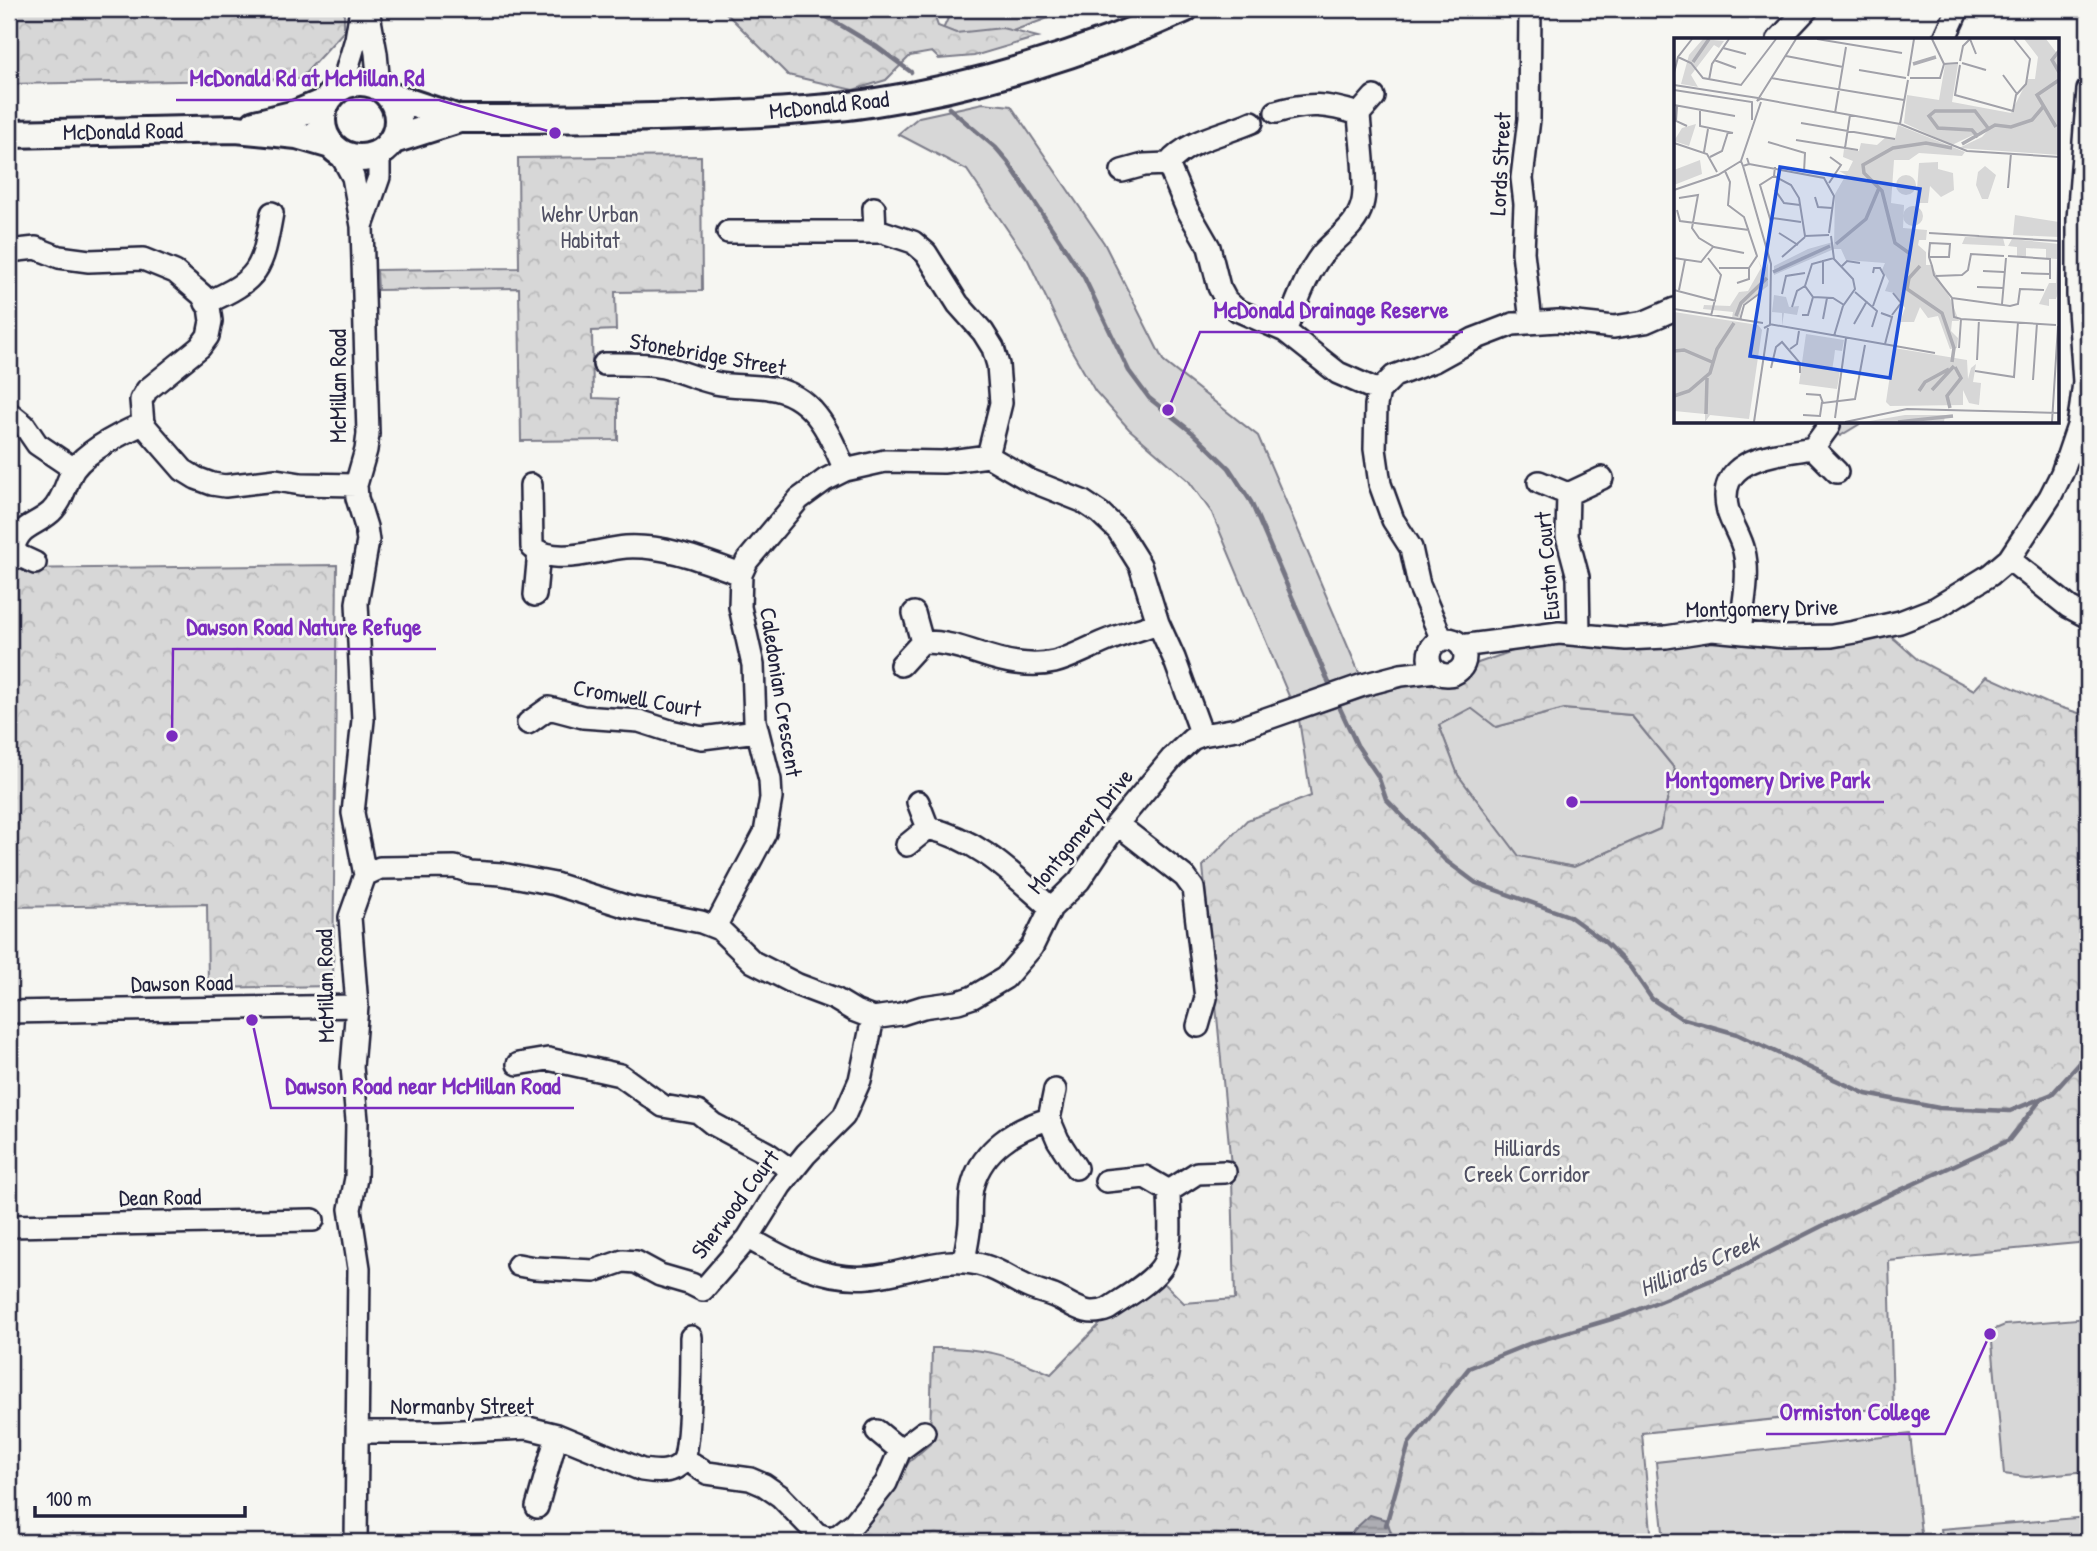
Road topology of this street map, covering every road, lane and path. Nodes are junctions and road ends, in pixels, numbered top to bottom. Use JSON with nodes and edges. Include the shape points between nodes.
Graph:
{"nodes":[{"id":1,"x":361,"y":9,"type":"edge"},
{"id":2,"x":368,"y":9,"type":"edge"},
{"id":3,"x":1184,"y":9,"type":"edge"},
{"id":4,"x":1531,"y":9,"type":"edge"},
{"id":5,"x":1807,"y":9,"type":"edge"},
{"id":6,"x":1958,"y":9,"type":"edge"},
{"id":7,"x":1780,"y":38,"type":"edge"},
{"id":8,"x":1945,"y":38,"type":"edge"},
{"id":9,"x":2088,"y":90,"type":"edge"},
{"id":10,"x":384,"y":91,"type":"junction"},
{"id":11,"x":334,"y":93,"type":"junction"},
{"id":12,"x":1374,"y":97,"type":"dead end"},
{"id":13,"x":1288,"y":104,"type":"dead end"},
{"id":14,"x":1359,"y":114,"type":"junction"},
{"id":15,"x":459,"y":119,"type":"junction"},
{"id":16,"x":1240,"y":123,"type":"dead end"},
{"id":17,"x":236,"y":129,"type":"junction"},
{"id":18,"x":9,"y":134,"type":"edge"},
{"id":19,"x":386,"y":147,"type":"junction"},
{"id":20,"x":336,"y":149,"type":"junction"},
{"id":21,"x":1168,"y":164,"type":"junction"},
{"id":22,"x":1122,"y":171,"type":"dead end"},
{"id":23,"x":874,"y":208,"type":"dead end"},
{"id":24,"x":266,"y":221,"type":"dead end"},
{"id":25,"x":362,"y":226,"type":"junction"},
{"id":26,"x":875,"y":231,"type":"junction"},
{"id":27,"x":728,"y":232,"type":"dead end"},
{"id":28,"x":9,"y":251,"type":"edge"},
{"id":29,"x":2084,"y":267,"type":"edge"},
{"id":30,"x":206,"y":303,"type":"junction"},
{"id":31,"x":1674,"y":309,"type":"edge"},
{"id":32,"x":1531,"y":322,"type":"junction"},
{"id":33,"x":1285,"y":331,"type":"junction"},
{"id":34,"x":604,"y":363,"type":"dead end"},
{"id":35,"x":1379,"y":391,"type":"junction"},
{"id":36,"x":9,"y":414,"type":"edge"},
{"id":37,"x":143,"y":424,"type":"junction"},
{"id":38,"x":1829,"y":426,"type":"dead end"},
{"id":39,"x":1813,"y":448,"type":"junction"},
{"id":40,"x":988,"y":456,"type":"junction"},
{"id":41,"x":74,"y":469,"type":"junction"},
{"id":42,"x":845,"y":470,"type":"junction"},
{"id":43,"x":1837,"y":472,"type":"dead end"},
{"id":44,"x":1602,"y":478,"type":"dead end"},
{"id":45,"x":1539,"y":482,"type":"dead end"},
{"id":46,"x":356,"y":485,"type":"junction"},
{"id":47,"x":531,"y":485,"type":"dead end"},
{"id":48,"x":1568,"y":494,"type":"junction"},
{"id":49,"x":11,"y":550,"type":"edge"},
{"id":50,"x":539,"y":552,"type":"junction"},
{"id":51,"x":2010,"y":559,"type":"junction"},
{"id":52,"x":34,"y":564,"type":"dead end"},
{"id":53,"x":741,"y":573,"type":"junction"},
{"id":54,"x":535,"y":595,"type":"dead end"},
{"id":55,"x":914,"y":613,"type":"dead end"},
{"id":56,"x":2088,"y":618,"type":"edge"},
{"id":57,"x":1158,"y":624,"type":"junction"},
{"id":58,"x":1740,"y":631,"type":"junction"},
{"id":59,"x":1579,"y":633,"type":"junction"},
{"id":60,"x":922,"y":642,"type":"junction"},
{"id":61,"x":1447,"y":654,"type":"junction"},
{"id":62,"x":901,"y":665,"type":"dead end"},
{"id":63,"x":528,"y":723,"type":"dead end"},
{"id":64,"x":757,"y":731,"type":"junction"},
{"id":65,"x":1202,"y":735,"type":"junction"},
{"id":66,"x":918,"y":802,"type":"dead end"},
{"id":67,"x":1117,"y":824,"type":"junction"},
{"id":68,"x":928,"y":828,"type":"junction"},
{"id":69,"x":907,"y":845,"type":"dead end"},
{"id":70,"x":365,"y":875,"type":"junction"},
{"id":71,"x":1051,"y":908,"type":"junction"},
{"id":72,"x":715,"y":927,"type":"junction"},
{"id":73,"x":357,"y":1006,"type":"junction"},
{"id":74,"x":9,"y":1012,"type":"edge"},
{"id":75,"x":873,"y":1018,"type":"junction"},
{"id":76,"x":1198,"y":1026,"type":"dead end"},
{"id":77,"x":518,"y":1064,"type":"dead end"},
{"id":78,"x":1055,"y":1090,"type":"dead end"},
{"id":79,"x":1049,"y":1119,"type":"junction"},
{"id":80,"x":1076,"y":1168,"type":"dead end"},
{"id":81,"x":792,"y":1171,"type":"junction"},
{"id":82,"x":1226,"y":1172,"type":"dead end"},
{"id":83,"x":1106,"y":1181,"type":"dead end"},
{"id":84,"x":1169,"y":1191,"type":"junction"},
{"id":85,"x":313,"y":1220,"type":"dead end"},
{"id":86,"x":9,"y":1227,"type":"edge"},
{"id":87,"x":748,"y":1238,"type":"junction"},
{"id":88,"x":964,"y":1261,"type":"junction"},
{"id":89,"x":518,"y":1265,"type":"dead end"},
{"id":90,"x":691,"y":1337,"type":"dead end"},
{"id":91,"x":877,"y":1430,"type":"dead end"},
{"id":92,"x":358,"y":1432,"type":"junction"},
{"id":93,"x":924,"y":1432,"type":"dead end"},
{"id":94,"x":557,"y":1435,"type":"junction"},
{"id":95,"x":900,"y":1450,"type":"junction"},
{"id":96,"x":685,"y":1459,"type":"junction"},
{"id":97,"x":537,"y":1507,"type":"dead end"},
{"id":98,"x":356,"y":1542,"type":"edge"}],
"edges":[{"from":1,"to":11,"type":"street","via":[[356,39]]},
{"from":2,"to":10,"type":"street"},
{"from":3,"to":15,"type":"main road","name":"McDonald Road","via":[[1054,59],[899,98],[692,117]]},
{"from":4,"to":32,"type":"street","name":"Lords Street","via":[[1529,119],[1522,178],[1523,251]]},
{"from":5,"to":7,"type":"street"},
{"from":6,"to":8,"type":"street"},
{"from":9,"to":29,"type":"street","name":"Montgomery Drive","via":[[2078,219]]},
{"from":10,"to":11,"type":"main road","via":[[367,82],[354,82]]},
{"from":10,"to":15,"type":"main road","name":"McDonald Road"},
{"from":10,"to":19,"type":"main road","via":[[398,117]]},
{"from":11,"to":17,"type":"main road","name":"McDonald Road","via":[[296,114]]},
{"from":11,"to":20,"type":"main road","via":[[322,123]]},
{"from":12,"to":14,"type":"street"},
{"from":13,"to":14,"type":"street","via":[[1319,104]]},
{"from":14,"to":33,"type":"street","via":[[1363,203],[1348,230],[1309,275]]},
{"from":15,"to":19,"type":"main road","name":"McDonald Road"},
{"from":16,"to":21,"type":"street","via":[[1189,146]]},
{"from":17,"to":18,"type":"main road","name":"McDonald Road"},
{"from":17,"to":20,"type":"main road","name":"McDonald Road","via":[[297,135]]},
{"from":19,"to":20,"type":"main road","via":[[366,158],[353,158]]},
{"from":19,"to":25,"type":"street","name":"McMillan Road"},
{"from":20,"to":25,"type":"street","name":"McMillan Road","via":[[353,177]]},
{"from":21,"to":22,"type":"street"},
{"from":21,"to":33,"type":"street","via":[[1209,247],[1226,300],[1237,310]]},
{"from":23,"to":26,"type":"street"},
{"from":24,"to":30,"type":"street","via":[[265,254],[258,267],[247,281]]},
{"from":25,"to":46,"type":"street","name":"McMillan Road","via":[[368,435]]},
{"from":26,"to":27,"type":"street","via":[[791,234],[753,222]]},
{"from":26,"to":40,"type":"street","via":[[901,237],[926,253],[993,348],[1001,403]]},
{"from":28,"to":30,"type":"street","via":[[36,248],[89,261],[144,259],[175,272]]},
{"from":29,"to":51,"type":"street","name":"Montgomery Drive","via":[[2078,295],[2084,382],[2078,426],[2050,497]]},
{"from":30,"to":37,"type":"street","via":[[211,321],[208,336],[147,390],[141,400]]},
{"from":31,"to":32,"type":"street","via":[[1645,322],[1614,327]]},
{"from":32,"to":35,"type":"street","via":[[1474,338],[1434,361],[1394,376]]},
{"from":33,"to":35,"type":"street","via":[[1338,373]]},
{"from":34,"to":42,"type":"street","name":"Stonebridge Street","via":[[664,367],[717,384],[782,391],[818,415]]},
{"from":35,"to":61,"type":"street","via":[[1375,449],[1380,484],[1393,520],[1411,548],[1419,584]]},
{"from":36,"to":41,"type":"street","via":[[37,444]]},
{"from":37,"to":41,"type":"street","via":[[113,438]]},
{"from":37,"to":46,"type":"street","via":[[183,470],[212,484],[276,480]]},
{"from":38,"to":39,"type":"street"},
{"from":39,"to":43,"type":"street"},
{"from":39,"to":58,"type":"street","via":[[1750,461],[1731,480],[1726,495],[1728,511],[1746,570]]},
{"from":40,"to":42,"type":"street","via":[[943,462],[885,461]]},
{"from":40,"to":57,"type":"street","via":[[1029,480],[1082,501],[1118,530],[1140,565]]},
{"from":41,"to":49,"type":"street","via":[[53,511],[24,528]]},
{"from":42,"to":53,"type":"street","via":[[799,499]]},
{"from":44,"to":48,"type":"street","name":"Euston Court"},
{"from":45,"to":48,"type":"street","name":"Euston Court"},
{"from":46,"to":70,"type":"street","name":"McMillan Road","via":[[368,541],[357,603],[363,720],[353,813]]},
{"from":47,"to":50,"type":"street","via":[[532,547]]},
{"from":48,"to":59,"type":"street","name":"Euston Court","via":[[1567,536],[1578,578]]},
{"from":49,"to":52,"type":"street"},
{"from":50,"to":53,"type":"street","via":[[574,556],[646,547]]},
{"from":50,"to":54,"type":"street"},
{"from":51,"to":56,"type":"street"},
{"from":51,"to":58,"type":"street","name":"Montgomery Drive","via":[[1952,599],[1900,622],[1832,636]]},
{"from":53,"to":64,"type":"street","name":"Caledonian Crescent","via":[[740,607],[753,665]]},
{"from":55,"to":60,"type":"street"},
{"from":57,"to":60,"type":"street","via":[[1049,664],[1015,663],[956,645]]},
{"from":57,"to":65,"type":"street"},
{"from":58,"to":59,"type":"street","name":"Montgomery Drive","via":[[1626,639]]},
{"from":59,"to":61,"type":"street","name":"Montgomery Drive"},
{"from":60,"to":62,"type":"street"},
{"from":61,"to":65,"type":"street","name":"Montgomery Drive","via":[[1401,675],[1237,729]]},
{"from":63,"to":64,"type":"street","name":"Cromwell Court","via":[[550,699],[583,717],[639,721],[702,737]]},
{"from":64,"to":72,"type":"street","name":"Caledonian Crescent","via":[[770,780],[770,816]]},
{"from":65,"to":67,"type":"street","name":"Montgomery Drive","via":[[1172,758]]},
{"from":66,"to":68,"type":"street"},
{"from":67,"to":71,"type":"street","name":"Montgomery Drive","via":[[1079,881]]},
{"from":67,"to":76,"type":"street","via":[[1193,888],[1206,998]]},
{"from":68,"to":69,"type":"street"},
{"from":68,"to":71,"type":"street","via":[[976,846]]},
{"from":70,"to":72,"type":"street","via":[[392,879],[502,874]]},
{"from":70,"to":73,"type":"street","name":"McMillan Road","via":[[351,917]]},
{"from":71,"to":75,"type":"street","name":"Montgomery Drive","via":[[1026,955],[991,988],[958,1002]]},
{"from":72,"to":75,"type":"street","via":[[753,962]]},
{"from":73,"to":74,"type":"street","name":"Dawson Road"},
{"from":73,"to":92,"type":"street","name":"McMillan Road","via":[[352,1067],[356,1178],[350,1209],[359,1268]]},
{"from":75,"to":81,"type":"street","name":"Sherwood Court","via":[[853,1099],[844,1116]]},
{"from":77,"to":81,"type":"street","via":[[548,1059],[620,1075],[663,1107],[698,1112]]},
{"from":78,"to":79,"type":"street"},
{"from":79,"to":80,"type":"street"},
{"from":79,"to":88,"type":"street","via":[[1026,1125],[1006,1138],[980,1168],[970,1200]]},
{"from":81,"to":87,"type":"street","name":"Sherwood Court"},
{"from":82,"to":84,"type":"street","via":[[1197,1173]]},
{"from":83,"to":84,"type":"street","via":[[1145,1177]]},
{"from":84,"to":88,"type":"street","via":[[1165,1263],[1158,1273],[1100,1313],[1079,1311],[986,1266]]},
{"from":85,"to":86,"type":"street","name":"Dean Road"},
{"from":87,"to":88,"type":"street","via":[[803,1267],[848,1278]]},
{"from":87,"to":89,"type":"street","name":"Sherwood Court","via":[[703,1290],[636,1262],[594,1271]]},
{"from":90,"to":96,"type":"street"},
{"from":91,"to":95,"type":"street"},
{"from":92,"to":94,"type":"street","name":"Normanby Street","via":[[528,1428]]},
{"from":92,"to":98,"type":"street","name":"McMillan Road"},
{"from":93,"to":95,"type":"street"},
{"from":94,"to":96,"type":"street","name":"Normanby Street","via":[[642,1470],[669,1470]]},
{"from":94,"to":97,"type":"street"},
{"from":95,"to":96,"type":"street","via":[[874,1500],[854,1524],[829,1538],[817,1534],[764,1485],[707,1473]]}]}
